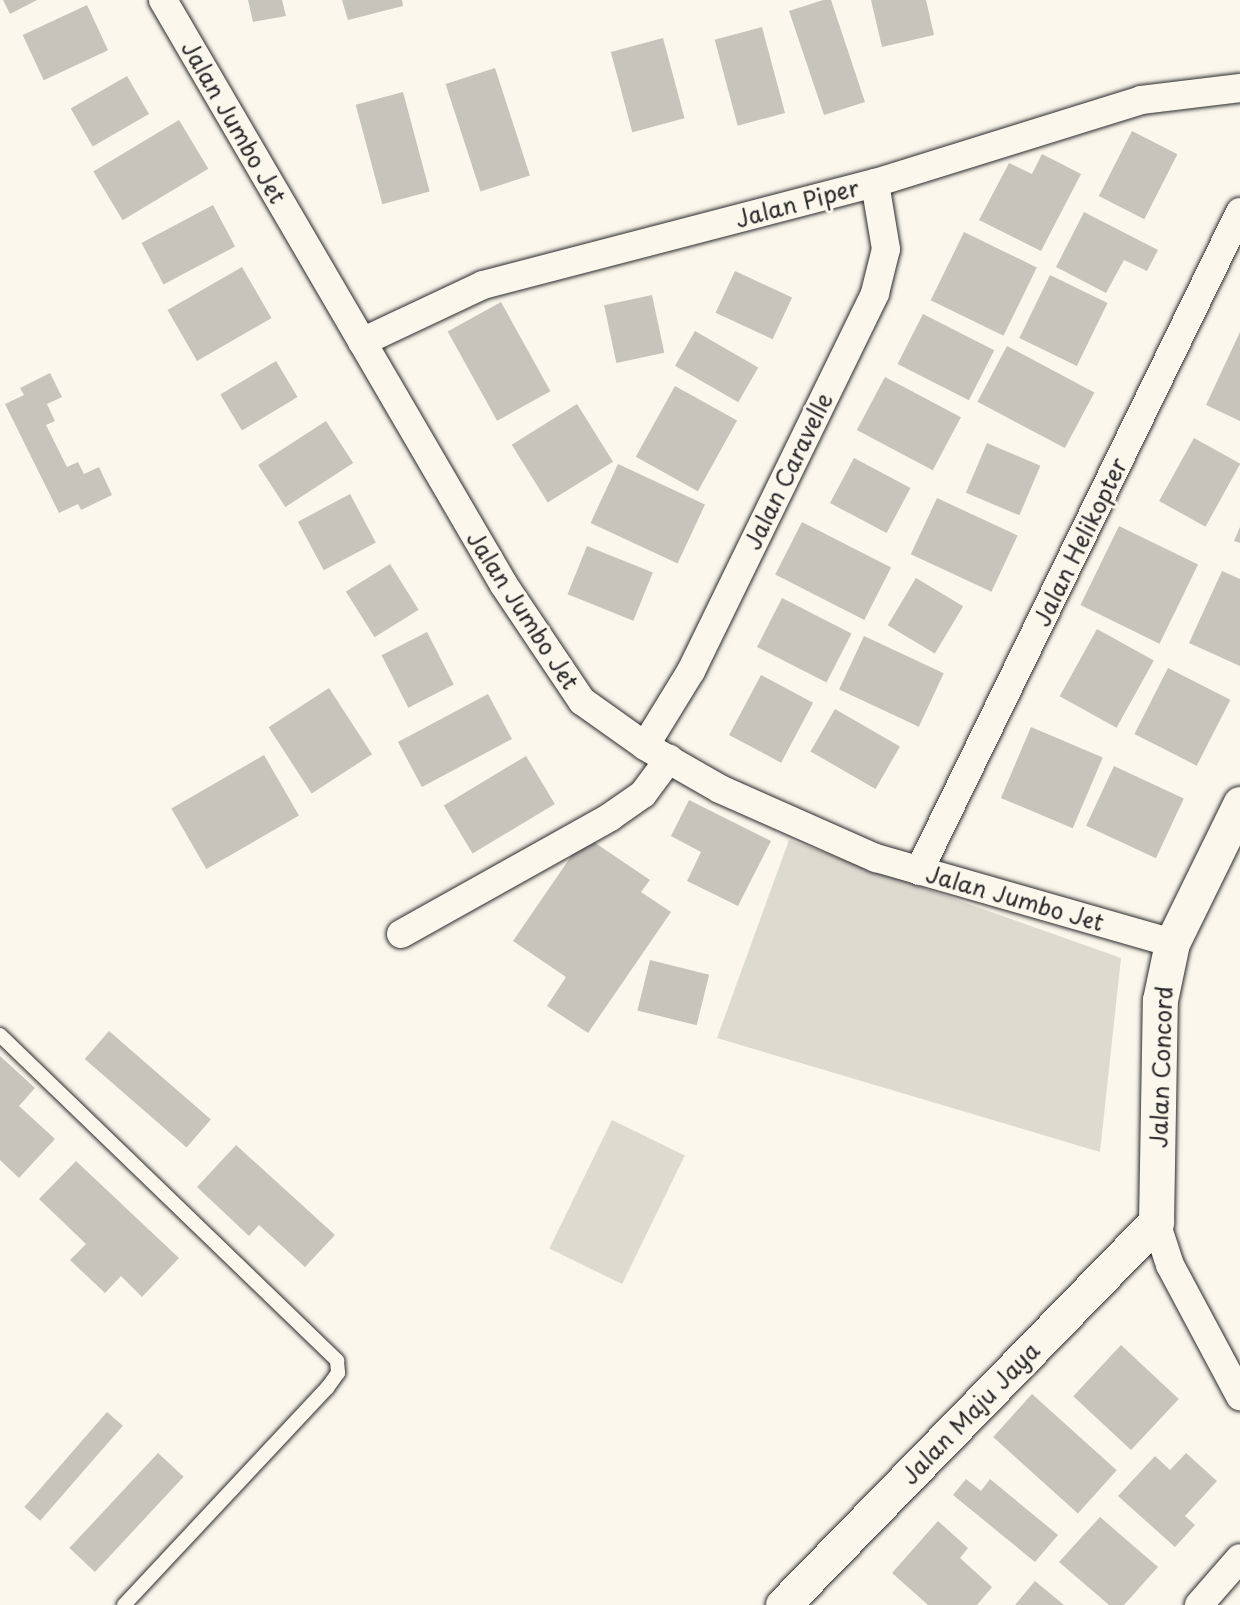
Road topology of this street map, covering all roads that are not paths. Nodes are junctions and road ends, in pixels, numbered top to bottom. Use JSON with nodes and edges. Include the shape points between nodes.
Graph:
{"nodes":[{"id":1,"x":163,"y":0,"type":"edge"},
{"id":2,"x":1240,"y":88,"type":"edge"},
{"id":3,"x":875,"y":183,"type":"junction"},
{"id":4,"x":1240,"y":212,"type":"edge"},
{"id":5,"x":362,"y":342,"type":"junction"},
{"id":6,"x":657,"y":753,"type":"junction"},
{"id":7,"x":1240,"y":804,"type":"edge"},
{"id":8,"x":919,"y":871,"type":"junction"},
{"id":9,"x":401,"y":934,"type":"dead end"},
{"id":10,"x":1172,"y":943,"type":"junction"},
{"id":11,"x":0,"y":1035,"type":"edge"},
{"id":12,"x":1156,"y":1222,"type":"junction"},
{"id":13,"x":1240,"y":1396,"type":"edge"},
{"id":14,"x":1240,"y":1558,"type":"edge"},
{"id":15,"x":124,"y":1605,"type":"edge"},
{"id":16,"x":783,"y":1605,"type":"edge"},
{"id":17,"x":1199,"y":1605,"type":"edge"}],
"edges":[{"from":1,"to":5,"type":"street","name":"Jalan Jumbo Jet"},
{"from":2,"to":3,"type":"street","name":"Jalan Piper","via":[[1141,100]]},
{"from":3,"to":5,"type":"street","name":"Jalan Piper","via":[[483,285]]},
{"from":3,"to":6,"type":"street","name":"Jalan Caravelle","via":[[886,248],[875,293],[691,671]]},
{"from":4,"to":8,"type":"street","name":"Jalan Helikopter"},
{"from":5,"to":6,"type":"street","name":"Jalan Jumbo Jet","via":[[504,585],[559,669],[582,701]]},
{"from":6,"to":8,"type":"street","name":"Jalan Jumbo Jet","via":[[720,789],[834,841]]},
{"from":6,"to":9,"type":"street","name":"Jalan Caravelle","via":[[643,794]]},
{"from":7,"to":10,"type":"street","name":"Jalan Concord"},
{"from":8,"to":10,"type":"street","name":"Jalan Jumbo Jet"},
{"from":10,"to":12,"type":"street","name":"Jalan Concord","via":[[1160,1000]]},
{"from":11,"to":15,"type":"lane","via":[[337,1361],[338,1373],[327,1388]]},
{"from":12,"to":13,"type":"street","via":[[1170,1265]]},
{"from":12,"to":16,"type":"street","name":"Jalan Maju Jaya"},
{"from":14,"to":17,"type":"street"}]}
